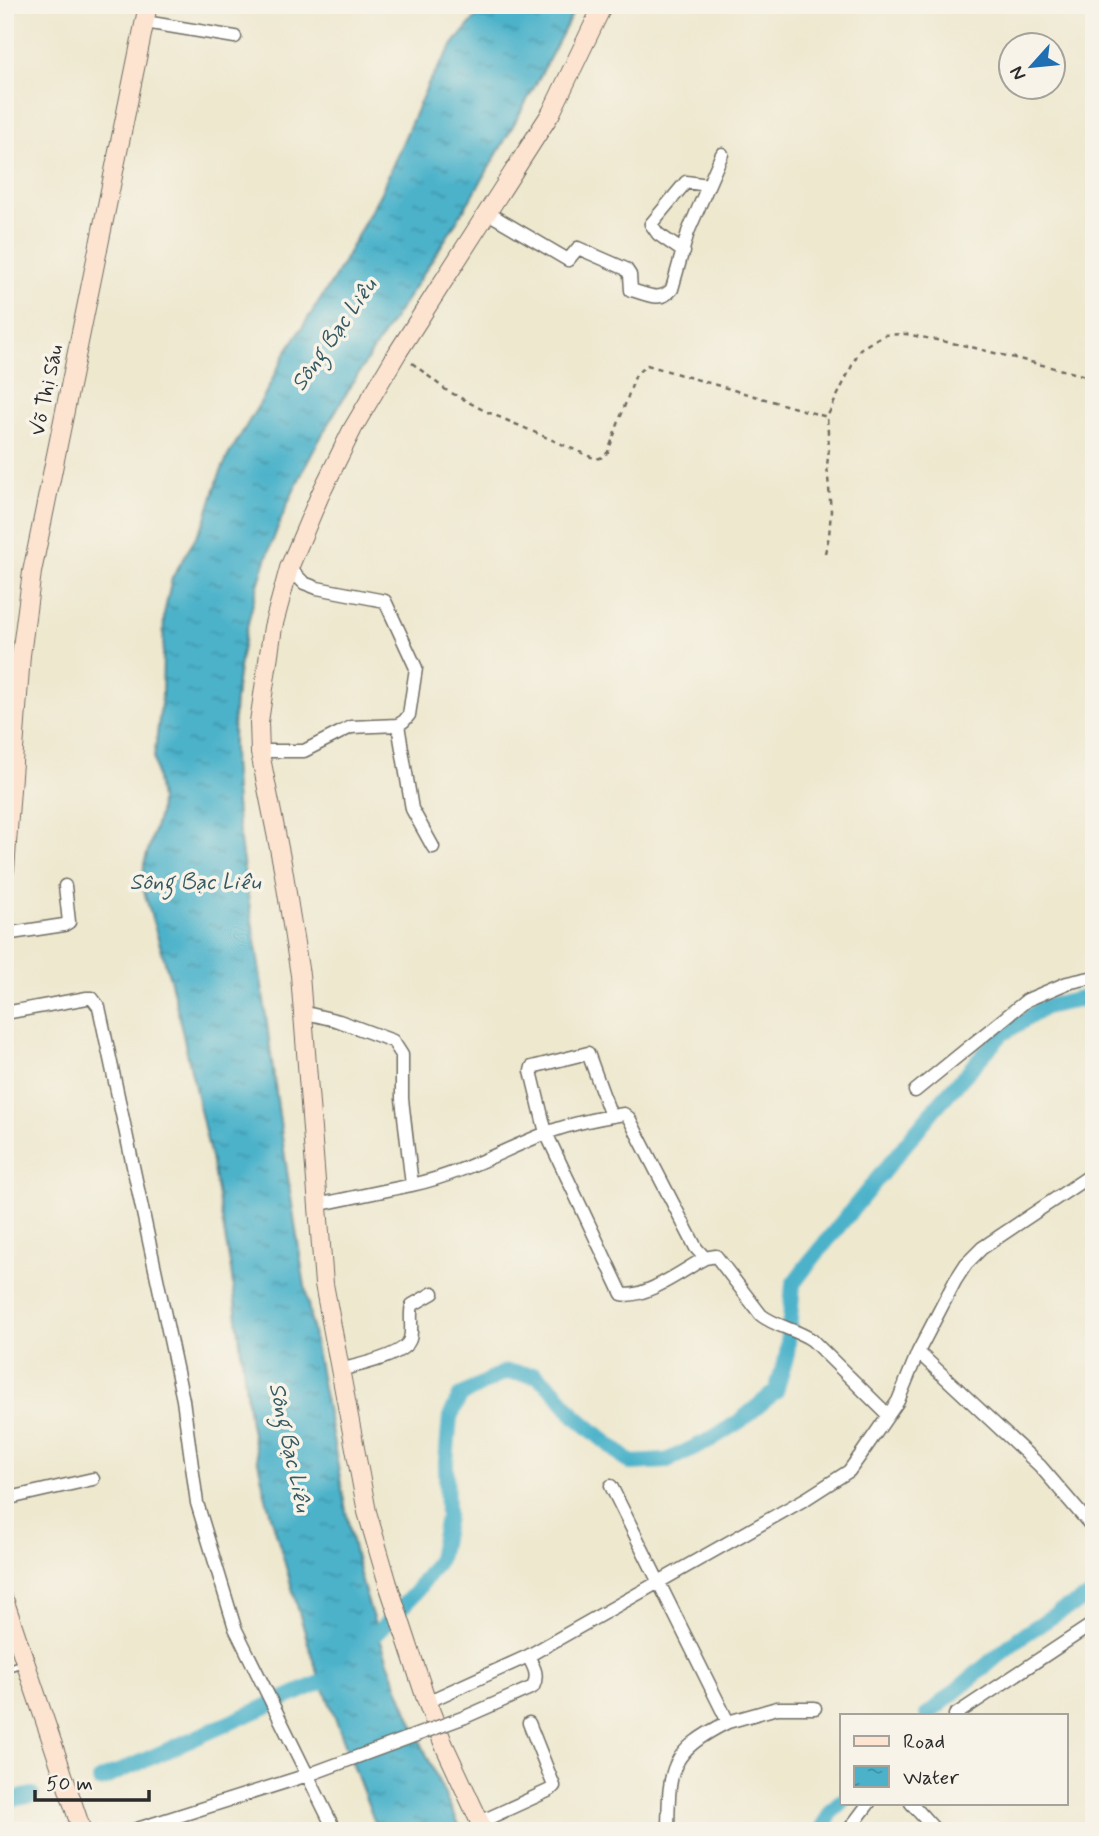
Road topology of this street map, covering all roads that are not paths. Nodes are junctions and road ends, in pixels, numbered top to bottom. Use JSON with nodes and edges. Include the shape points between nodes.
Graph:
{"nodes":[{"id":1,"x":603,"y":5,"type":"edge"},
{"id":2,"x":147,"y":14,"type":"edge"},
{"id":3,"x":235,"y":37,"type":"dead end"},
{"id":4,"x":722,"y":154,"type":"dead end"},
{"id":5,"x":708,"y":185,"type":"junction"},
{"id":6,"x":488,"y":213,"type":"junction"},
{"id":7,"x":684,"y":252,"type":"junction"},
{"id":8,"x":289,"y":568,"type":"junction"},
{"id":9,"x":398,"y":724,"type":"junction"},
{"id":10,"x":260,"y":751,"type":"junction"},
{"id":11,"x":433,"y":847,"type":"dead end"},
{"id":12,"x":5,"y":870,"type":"edge"},
{"id":13,"x":65,"y":886,"type":"dead end"},
{"id":14,"x":5,"y":933,"type":"edge"},
{"id":15,"x":1094,"y":977,"type":"edge"},
{"id":16,"x":302,"y":1012,"type":"junction"},
{"id":17,"x":5,"y":1013,"type":"edge"},
{"id":18,"x":915,"y":1091,"type":"dead end"},
{"id":19,"x":611,"y":1116,"type":"junction"},
{"id":20,"x":546,"y":1133,"type":"junction"},
{"id":21,"x":1094,"y":1173,"type":"edge"},
{"id":22,"x":412,"y":1185,"type":"junction"},
{"id":23,"x":316,"y":1205,"type":"junction"},
{"id":24,"x":705,"y":1258,"type":"junction"},
{"id":25,"x":433,"y":1293,"type":"dead end"},
{"id":26,"x":918,"y":1352,"type":"junction"},
{"id":27,"x":339,"y":1370,"type":"junction"},
{"id":28,"x":888,"y":1415,"type":"junction"},
{"id":29,"x":93,"y":1479,"type":"dead end"},
{"id":30,"x":611,"y":1486,"type":"dead end"},
{"id":31,"x":5,"y":1499,"type":"edge"},
{"id":32,"x":1094,"y":1529,"type":"edge"},
{"id":33,"x":659,"y":1583,"type":"junction"},
{"id":34,"x":5,"y":1602,"type":"edge"},
{"id":35,"x":1094,"y":1623,"type":"edge"},
{"id":36,"x":528,"y":1656,"type":"junction"},
{"id":37,"x":25,"y":1662,"type":"junction"},
{"id":38,"x":5,"y":1669,"type":"edge"},
{"id":39,"x":427,"y":1702,"type":"junction"},
{"id":40,"x":816,"y":1708,"type":"dead end"},
{"id":41,"x":957,"y":1714,"type":"edge"},
{"id":42,"x":728,"y":1722,"type":"junction"},
{"id":43,"x":530,"y":1723,"type":"dead end"},
{"id":44,"x":312,"y":1773,"type":"junction"},
{"id":45,"x":868,"y":1804,"type":"edge"},
{"id":46,"x":912,"y":1804,"type":"edge"},
{"id":47,"x":482,"y":1826,"type":"edge"},
{"id":48,"x":82,"y":1831,"type":"edge"},
{"id":49,"x":131,"y":1831,"type":"edge"},
{"id":50,"x":335,"y":1831,"type":"edge"},
{"id":51,"x":668,"y":1831,"type":"edge"},
{"id":52,"x":848,"y":1831,"type":"edge"},
{"id":53,"x":936,"y":1831,"type":"edge"}],
"edges":[{"from":1,"to":6,"type":"street","via":[[551,113]]},
{"from":2,"to":3,"type":"street"},
{"from":2,"to":12,"type":"street","name":"Võ Thị Sáu","via":[[32,572]]},
{"from":4,"to":5,"type":"street"},
{"from":5,"to":7,"type":"street"},
{"from":5,"to":7,"type":"street","via":[[686,182],[652,224],[658,234]]},
{"from":6,"to":7,"type":"street","via":[[568,260],[578,248],[626,269],[631,289],[660,298],[672,289]]},
{"from":6,"to":8,"type":"street","via":[[353,428]]},
{"from":8,"to":9,"type":"street","via":[[317,588],[385,601],[416,668],[409,715]]},
{"from":8,"to":10,"type":"street","via":[[273,627],[259,722]]},
{"from":9,"to":10,"type":"street","via":[[351,727],[304,751]]},
{"from":9,"to":11,"type":"street","via":[[412,808]]},
{"from":10,"to":16,"type":"street","via":[[283,868]]},
{"from":13,"to":14,"type":"street","via":[[69,922]]},
{"from":15,"to":18,"type":"street","via":[[1027,1000]]},
{"from":16,"to":22,"type":"street","via":[[394,1041],[402,1055]]},
{"from":16,"to":23,"type":"street"},
{"from":17,"to":44,"type":"street","via":[[87,998],[99,1007],[183,1400],[197,1503],[231,1618]]},
{"from":19,"to":20,"type":"street"},
{"from":19,"to":20,"type":"street","via":[[588,1053],[532,1067]]},
{"from":19,"to":24,"type":"street","via":[[629,1118]]},
{"from":20,"to":22,"type":"street","via":[[482,1163]]},
{"from":20,"to":24,"type":"street","via":[[622,1294],[642,1293]]},
{"from":21,"to":26,"type":"street","via":[[982,1248],[966,1264]]},
{"from":22,"to":23,"type":"street"},
{"from":23,"to":27,"type":"street"},
{"from":24,"to":28,"type":"street","via":[[718,1258],[761,1315],[812,1340]]},
{"from":25,"to":27,"type":"street","via":[[412,1305],[410,1338],[405,1346],[379,1360]]},
{"from":26,"to":28,"type":"street"},
{"from":26,"to":32,"type":"street","via":[[1040,1466]]},
{"from":27,"to":39,"type":"street","via":[[367,1511]]},
{"from":28,"to":33,"type":"street","via":[[849,1471]]},
{"from":29,"to":31,"type":"street"},
{"from":30,"to":33,"type":"street"},
{"from":33,"to":36,"type":"street"},
{"from":33,"to":42,"type":"street"},
{"from":34,"to":37,"type":"street"},
{"from":35,"to":41,"type":"street"},
{"from":36,"to":39,"type":"street"},
{"from":36,"to":44,"type":"street","bridge":true,"via":[[537,1679],[533,1687]]},
{"from":37,"to":38,"type":"lane"},
{"from":37,"to":48,"type":"street"},
{"from":39,"to":47,"type":"street"},
{"from":40,"to":42,"type":"street","via":[[777,1708]]},
{"from":42,"to":51,"type":"street","via":[[691,1744],[674,1768],[669,1782]]},
{"from":43,"to":47,"type":"street","via":[[554,1786]]},
{"from":44,"to":49,"type":"street"},
{"from":44,"to":50,"type":"street"},
{"from":45,"to":52,"type":"street"},
{"from":46,"to":53,"type":"street"}]}
